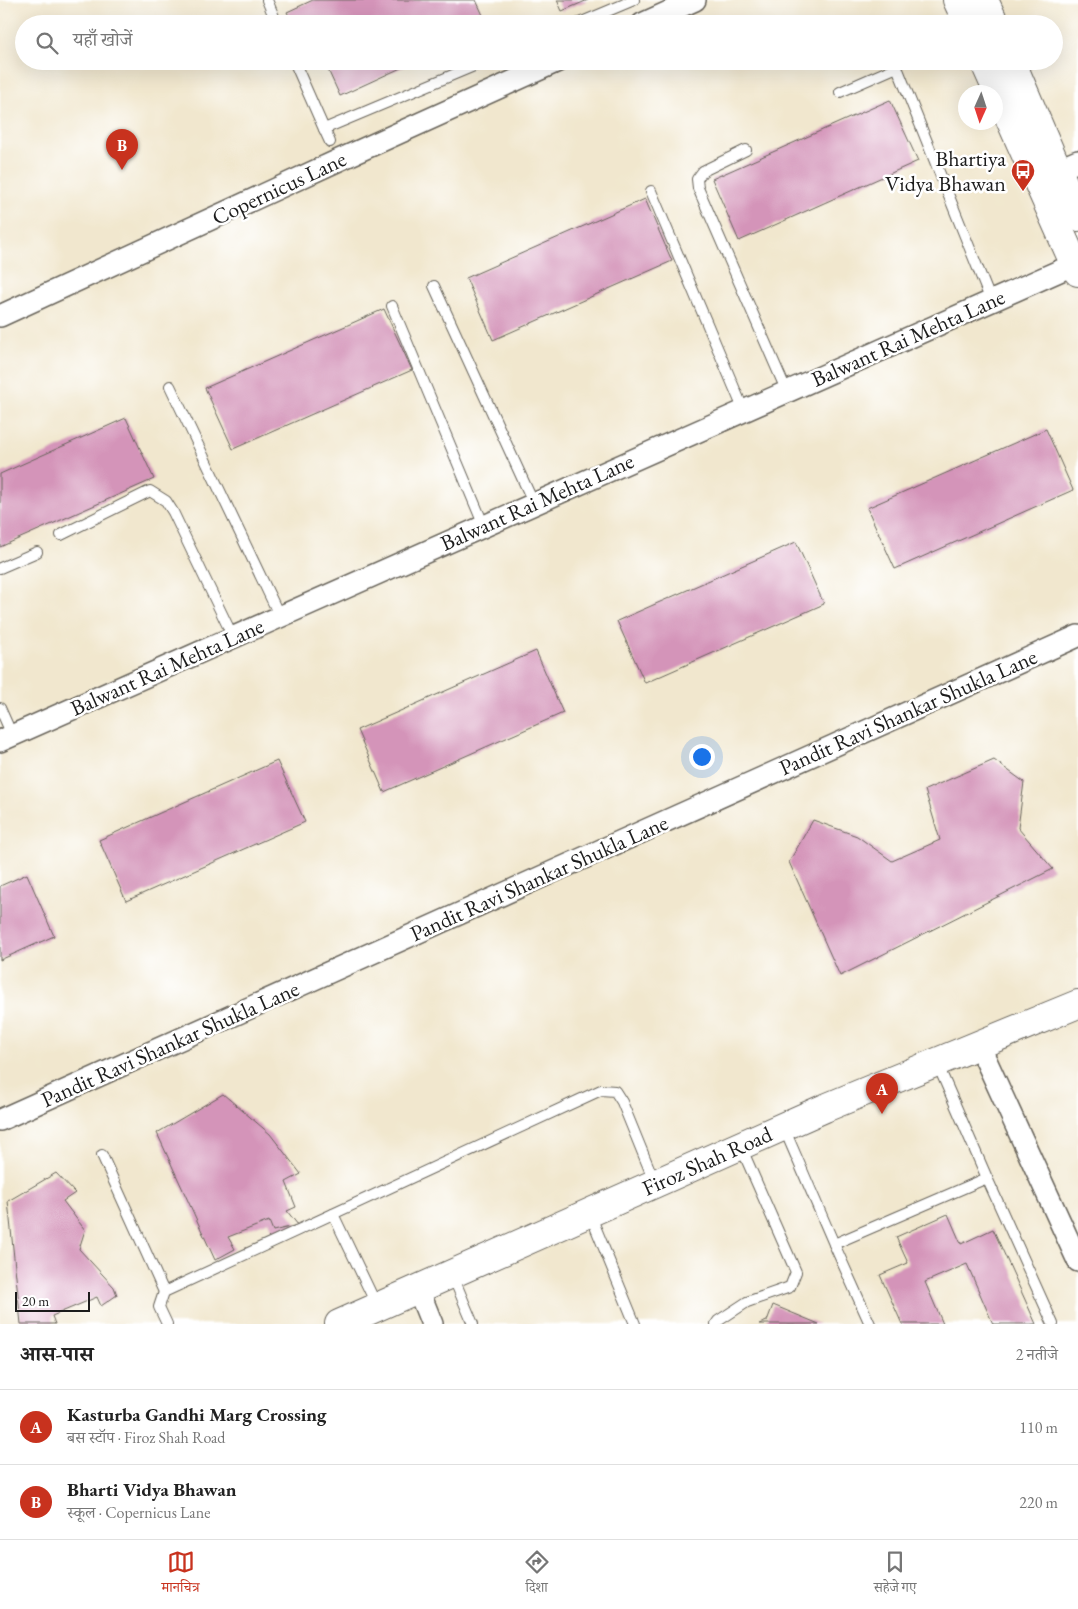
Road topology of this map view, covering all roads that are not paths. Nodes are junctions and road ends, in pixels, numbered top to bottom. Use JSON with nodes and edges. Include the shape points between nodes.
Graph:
{"nodes":[{"id":1,"x":267,"y":0,"type":"edge"},
{"id":2,"x":634,"y":0,"type":"edge"},
{"id":3,"x":695,"y":0,"type":"edge"},
{"id":4,"x":957,"y":0,"type":"edge"},
{"id":5,"x":984,"y":0,"type":"edge"},
{"id":6,"x":273,"y":15,"type":"edge"},
{"id":7,"x":598,"y":15,"type":"edge"},
{"id":8,"x":662,"y":15,"type":"edge"},
{"id":9,"x":964,"y":15,"type":"edge"},
{"id":10,"x":990,"y":15,"type":"edge"},
{"id":11,"x":298,"y":70,"type":"edge"},
{"id":12,"x":465,"y":70,"type":"edge"},
{"id":13,"x":538,"y":70,"type":"edge"},
{"id":14,"x":888,"y":70,"type":"edge"},
{"id":15,"x":899,"y":70,"type":"edge"},
{"id":16,"x":988,"y":70,"type":"edge"},
{"id":17,"x":1016,"y":70,"type":"edge"},
{"id":18,"x":840,"y":92,"type":"dead end"},
{"id":19,"x":324,"y":129,"type":"junction"},
{"id":20,"x":330,"y":142,"type":"dead end"},
{"id":21,"x":746,"y":150,"type":"dead end"},
{"id":22,"x":1068,"y":165,"type":"edge"},
{"id":23,"x":651,"y":191,"type":"dead end"},
{"id":24,"x":1078,"y":217,"type":"edge"},
{"id":25,"x":1076,"y":268,"type":"edge"},
{"id":26,"x":434,"y":286,"type":"dead end"},
{"id":27,"x":991,"y":301,"type":"junction"},
{"id":28,"x":392,"y":306,"type":"dead end"},
{"id":29,"x":0,"y":316,"type":"edge"},
{"id":30,"x":170,"y":386,"type":"dead end"},
{"id":31,"x":787,"y":392,"type":"junction"},
{"id":32,"x":744,"y":411,"type":"junction"},
{"id":33,"x":534,"y":504,"type":"junction"},
{"id":34,"x":484,"y":526,"type":"junction"},
{"id":35,"x":61,"y":535,"type":"dead end"},
{"id":36,"x":37,"y":552,"type":"dead end"},
{"id":37,"x":0,"y":568,"type":"edge"},
{"id":38,"x":280,"y":617,"type":"junction"},
{"id":39,"x":1078,"y":636,"type":"edge"},
{"id":40,"x":233,"y":637,"type":"junction"},
{"id":41,"x":0,"y":708,"type":"edge"},
{"id":42,"x":6,"y":738,"type":"edge"},
{"id":43,"x":1078,"y":1004,"type":"edge"},
{"id":44,"x":979,"y":1044,"type":"junction"},
{"id":45,"x":937,"y":1062,"type":"junction"},
{"id":46,"x":0,"y":1120,"type":"edge"},
{"id":47,"x":784,"y":1126,"type":"junction"},
{"id":48,"x":740,"y":1146,"type":"junction"},
{"id":49,"x":102,"y":1155,"type":"dead end"},
{"id":50,"x":986,"y":1178,"type":"junction"},
{"id":51,"x":655,"y":1184,"type":"junction"},
{"id":52,"x":589,"y":1213,"type":"junction"},
{"id":53,"x":334,"y":1214,"type":"junction"},
{"id":54,"x":1070,"y":1222,"type":"edge"},
{"id":55,"x":834,"y":1244,"type":"junction"},
{"id":56,"x":1078,"y":1261,"type":"edge"},
{"id":57,"x":452,"y":1274,"type":"junction"},
{"id":58,"x":418,"y":1289,"type":"junction"},
{"id":59,"x":164,"y":1292,"type":"junction"},
{"id":60,"x":378,"y":1307,"type":"junction"},
{"id":61,"x":167,"y":1324,"type":"edge"},
{"id":62,"x":339,"y":1324,"type":"edge"},
{"id":63,"x":432,"y":1324,"type":"edge"},
{"id":64,"x":472,"y":1324,"type":"edge"},
{"id":65,"x":635,"y":1324,"type":"edge"},
{"id":66,"x":716,"y":1324,"type":"edge"},
{"id":67,"x":870,"y":1324,"type":"edge"},
{"id":68,"x":1054,"y":1324,"type":"edge"}],
"edges":[{"from":1,"to":6,"type":"lane"},
{"from":2,"to":7,"type":"lane"},
{"from":3,"to":8,"type":"street"},
{"from":4,"to":9,"type":"main road"},
{"from":5,"to":10,"type":"main road"},
{"from":11,"to":19,"type":"lane"},
{"from":12,"to":19,"type":"lane"},
{"from":13,"to":29,"type":"street","name":"Copernicus Lane"},
{"from":14,"to":18,"type":"lane"},
{"from":15,"to":27,"type":"lane"},
{"from":16,"to":25,"type":"main road"},
{"from":17,"to":22,"type":"main road"},
{"from":19,"to":20,"type":"lane"},
{"from":21,"to":31,"type":"lane","via":[[703,171],[697,179],[698,188]]},
{"from":22,"to":24,"type":"main road"},
{"from":23,"to":32,"type":"lane"},
{"from":25,"to":27,"type":"street","name":"Balwant Rai Mehta Lane"},
{"from":26,"to":33,"type":"lane"},
{"from":27,"to":31,"type":"street","name":"Balwant Rai Mehta Lane"},
{"from":28,"to":34,"type":"lane"},
{"from":30,"to":38,"type":"lane"},
{"from":31,"to":32,"type":"street","name":"Balwant Rai Mehta Lane"},
{"from":32,"to":33,"type":"street","name":"Balwant Rai Mehta Lane"},
{"from":33,"to":34,"type":"street","name":"Balwant Rai Mehta Lane"},
{"from":34,"to":38,"type":"street","name":"Balwant Rai Mehta Lane"},
{"from":35,"to":40,"type":"lane","via":[[150,491],[166,501],[173,512]]},
{"from":36,"to":37,"type":"lane"},
{"from":38,"to":40,"type":"street","name":"Balwant Rai Mehta Lane"},
{"from":39,"to":46,"type":"street","name":"Pandit Ravi Shankar Shukla Lane"},
{"from":40,"to":42,"type":"street","name":"Balwant Rai Mehta Lane"},
{"from":41,"to":42,"type":"lane"},
{"from":43,"to":44,"type":"main road","name":"Firoz Shah Road"},
{"from":44,"to":45,"type":"main road","name":"Firoz Shah Road"},
{"from":44,"to":54,"type":"street"},
{"from":45,"to":47,"type":"main road","name":"Firoz Shah Road"},
{"from":45,"to":50,"type":"lane"},
{"from":47,"to":48,"type":"main road","name":"Firoz Shah Road"},
{"from":47,"to":55,"type":"lane"},
{"from":48,"to":51,"type":"main road","name":"Firoz Shah Road"},
{"from":48,"to":66,"type":"lane","via":[[796,1272],[790,1287],[747,1302]]},
{"from":49,"to":59,"type":"lane"},
{"from":50,"to":55,"type":"lane"},
{"from":50,"to":68,"type":"lane"},
{"from":51,"to":52,"type":"main road","name":"Firoz Shah Road"},
{"from":51,"to":53,"type":"lane","via":[[622,1102],[615,1090],[601,1090]]},
{"from":52,"to":57,"type":"main road","name":"Firoz Shah Road"},
{"from":52,"to":65,"type":"lane"},
{"from":53,"to":59,"type":"lane"},
{"from":53,"to":60,"type":"lane"},
{"from":54,"to":56,"type":"street"},
{"from":55,"to":67,"type":"lane"},
{"from":57,"to":58,"type":"main road","name":"Firoz Shah Road"},
{"from":57,"to":64,"type":"lane"},
{"from":58,"to":60,"type":"main road","name":"Firoz Shah Road"},
{"from":58,"to":63,"type":"street"},
{"from":59,"to":61,"type":"lane","via":[[159,1307]]},
{"from":60,"to":62,"type":"main road","name":"Firoz Shah Road"}]}
